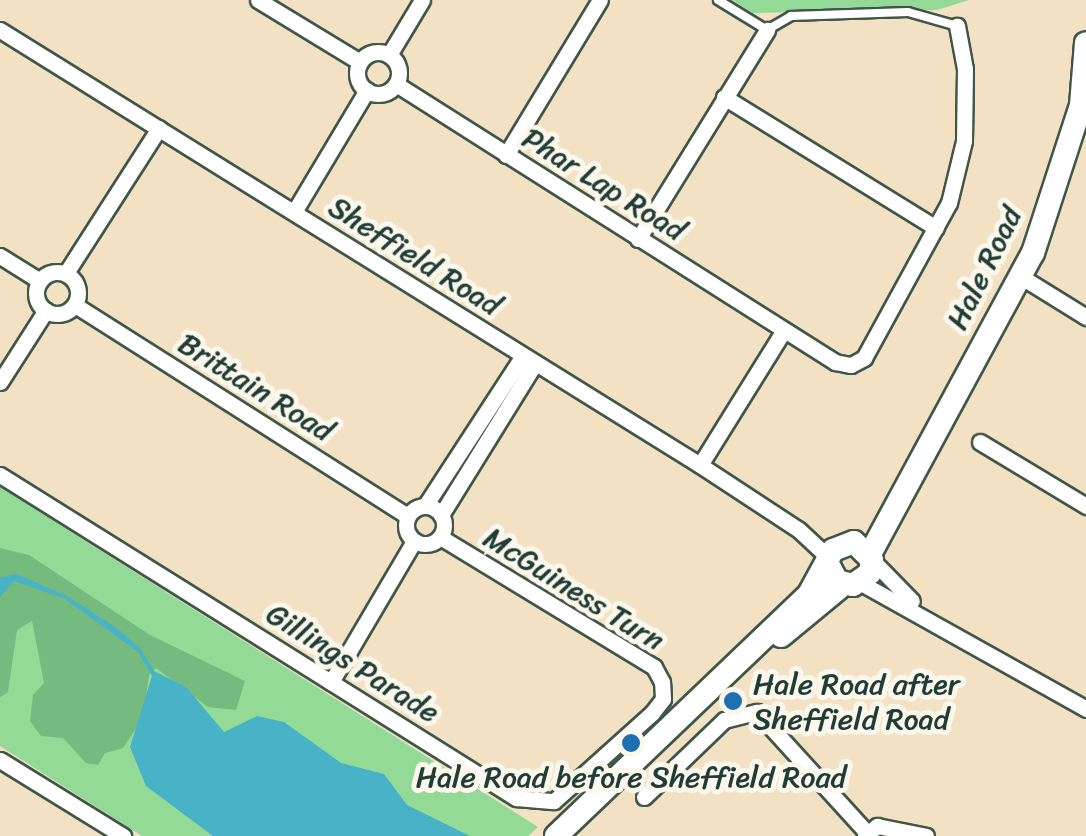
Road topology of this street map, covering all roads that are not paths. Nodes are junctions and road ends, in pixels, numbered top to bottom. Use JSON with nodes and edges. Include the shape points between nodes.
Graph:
{"nodes":[{"id":1,"x":258,"y":0,"type":"edge"},
{"id":2,"x":422,"y":0,"type":"edge"},
{"id":3,"x":600,"y":0,"type":"edge"},
{"id":4,"x":718,"y":0,"type":"edge"},
{"id":5,"x":957,"y":26,"type":"joint"},
{"id":6,"x":0,"y":30,"type":"edge"},
{"id":7,"x":767,"y":30,"type":"junction"},
{"id":8,"x":1086,"y":43,"type":"edge"},
{"id":9,"x":389,"y":55,"type":"junction"},
{"id":10,"x":360,"y":62,"type":"junction"},
{"id":11,"x":396,"y":84,"type":"junction"},
{"id":12,"x":367,"y":90,"type":"junction"},
{"id":13,"x":724,"y":97,"type":"junction"},
{"id":14,"x":159,"y":128,"type":"junction"},
{"id":15,"x":506,"y":155,"type":"junction"},
{"id":16,"x":294,"y":212,"type":"junction"},
{"id":17,"x":936,"y":228,"type":"junction"},
{"id":18,"x":638,"y":239,"type":"junction"},
{"id":19,"x":0,"y":256,"type":"edge"},
{"id":20,"x":66,"y":274,"type":"junction"},
{"id":21,"x":1020,"y":276,"type":"junction"},
{"id":22,"x":40,"y":281,"type":"junction"},
{"id":23,"x":75,"y":305,"type":"junction"},
{"id":24,"x":46,"y":310,"type":"junction"},
{"id":25,"x":1086,"y":317,"type":"edge"},
{"id":26,"x":784,"y":330,"type":"junction"},
{"id":27,"x":528,"y":361,"type":"junction"},
{"id":28,"x":0,"y":382,"type":"edge"},
{"id":29,"x":980,"y":442,"type":"dead end"},
{"id":30,"x":700,"y":465,"type":"junction"},
{"id":31,"x":457,"y":474,"type":"junction"},
{"id":32,"x":0,"y":475,"type":"edge"},
{"id":33,"x":425,"y":506,"type":"junction"},
{"id":34,"x":1086,"y":506,"type":"edge"},
{"id":35,"x":408,"y":516,"type":"junction"},
{"id":36,"x":441,"y":516,"type":"junction"},
{"id":37,"x":440,"y":537,"type":"junction"},
{"id":38,"x":414,"y":541,"type":"junction"},
{"id":39,"x":850,"y":561,"type":"junction"},
{"id":40,"x":922,"y":611,"type":"junction"},
{"id":41,"x":331,"y":682,"type":"junction"},
{"id":42,"x":663,"y":699,"type":"joint"},
{"id":43,"x":1086,"y":709,"type":"edge"},
{"id":44,"x":0,"y":760,"type":"edge"},
{"id":45,"x":644,"y":797,"type":"dead end"},
{"id":46,"x":569,"y":832,"type":"edge"},
{"id":47,"x":867,"y":835,"type":"edge"},
{"id":48,"x":123,"y":836,"type":"edge"},
{"id":49,"x":926,"y":836,"type":"edge"}],
"edges":[{"from":1,"to":10,"type":"street"},
{"from":2,"to":9,"type":"street"},
{"from":3,"to":15,"type":"street"},
{"from":4,"to":7,"type":"lane"},
{"from":5,"to":7,"type":"lane","via":[[908,12],[790,16]]},
{"from":5,"to":17,"type":"street","via":[[965,69],[964,141]]},
{"from":6,"to":14,"type":"street","name":"Sheffield Road"},
{"from":7,"to":13,"type":"street"},
{"from":8,"to":21,"type":"main road","name":"Hale Road","via":[[1081,106]]},
{"from":9,"to":10,"type":"street","via":[[373,52]]},
{"from":9,"to":11,"type":"street","via":[[399,71]]},
{"from":10,"to":12,"type":"street","via":[[358,78]]},
{"from":11,"to":12,"type":"street","via":[[383,93]]},
{"from":11,"to":15,"type":"street","name":"Phar Lap Road"},
{"from":12,"to":16,"type":"street"},
{"from":13,"to":17,"type":"street"},
{"from":13,"to":18,"type":"street"},
{"from":14,"to":16,"type":"street","name":"Sheffield Road"},
{"from":14,"to":20,"type":"street"},
{"from":15,"to":18,"type":"street","name":"Phar Lap Road"},
{"from":16,"to":27,"type":"street","name":"Sheffield Road"},
{"from":17,"to":26,"type":"street","name":"Phar Lap Road","via":[[864,358],[835,362]]},
{"from":18,"to":26,"type":"street","name":"Phar Lap Road"},
{"from":19,"to":22,"type":"street"},
{"from":20,"to":22,"type":"street"},
{"from":20,"to":23,"type":"street","via":[[78,287]]},
{"from":21,"to":25,"type":"street"},
{"from":21,"to":39,"type":"main road","name":"Hale Road","via":[[893,504]]},
{"from":22,"to":24,"type":"street","via":[[36,294]]},
{"from":23,"to":24,"type":"street","via":[[59,314]]},
{"from":23,"to":35,"type":"street","name":"Brittain Road"},
{"from":24,"to":28,"type":"street"},
{"from":26,"to":30,"type":"street"},
{"from":27,"to":30,"type":"street","name":"Sheffield Road"},
{"from":27,"to":31,"type":"street"},
{"from":29,"to":34,"type":"street"},
{"from":30,"to":39,"type":"street","name":"Sheffield Road"},
{"from":31,"to":33,"type":"street"},
{"from":31,"to":36,"type":"street"},
{"from":32,"to":41,"type":"street","name":"Gillings Parade"},
{"from":33,"to":35,"type":"street"},
{"from":33,"to":36,"type":"street"},
{"from":35,"to":38,"type":"street"},
{"from":36,"to":37,"type":"street"},
{"from":37,"to":38,"type":"street","via":[[428,544]]},
{"from":37,"to":42,"type":"street","name":"McGuiness Turn","via":[[654,668]]},
{"from":38,"to":41,"type":"street"},
{"from":39,"to":40,"type":"street","name":"Sheffield Road"},
{"from":39,"to":40,"type":"street","name":"Sheffield Road"},
{"from":39,"to":46,"type":"main road","name":"Hale Road"},
{"from":40,"to":43,"type":"street","name":"Sheffield Road"},
{"from":41,"to":42,"type":"street","name":"Gillings Parade","via":[[528,804],[554,800]]},
{"from":44,"to":48,"type":"street"},
{"from":45,"to":47,"type":"street","via":[[724,720],[758,712]]},
{"from":47,"to":49,"type":"street","via":[[877,826]]}]}
